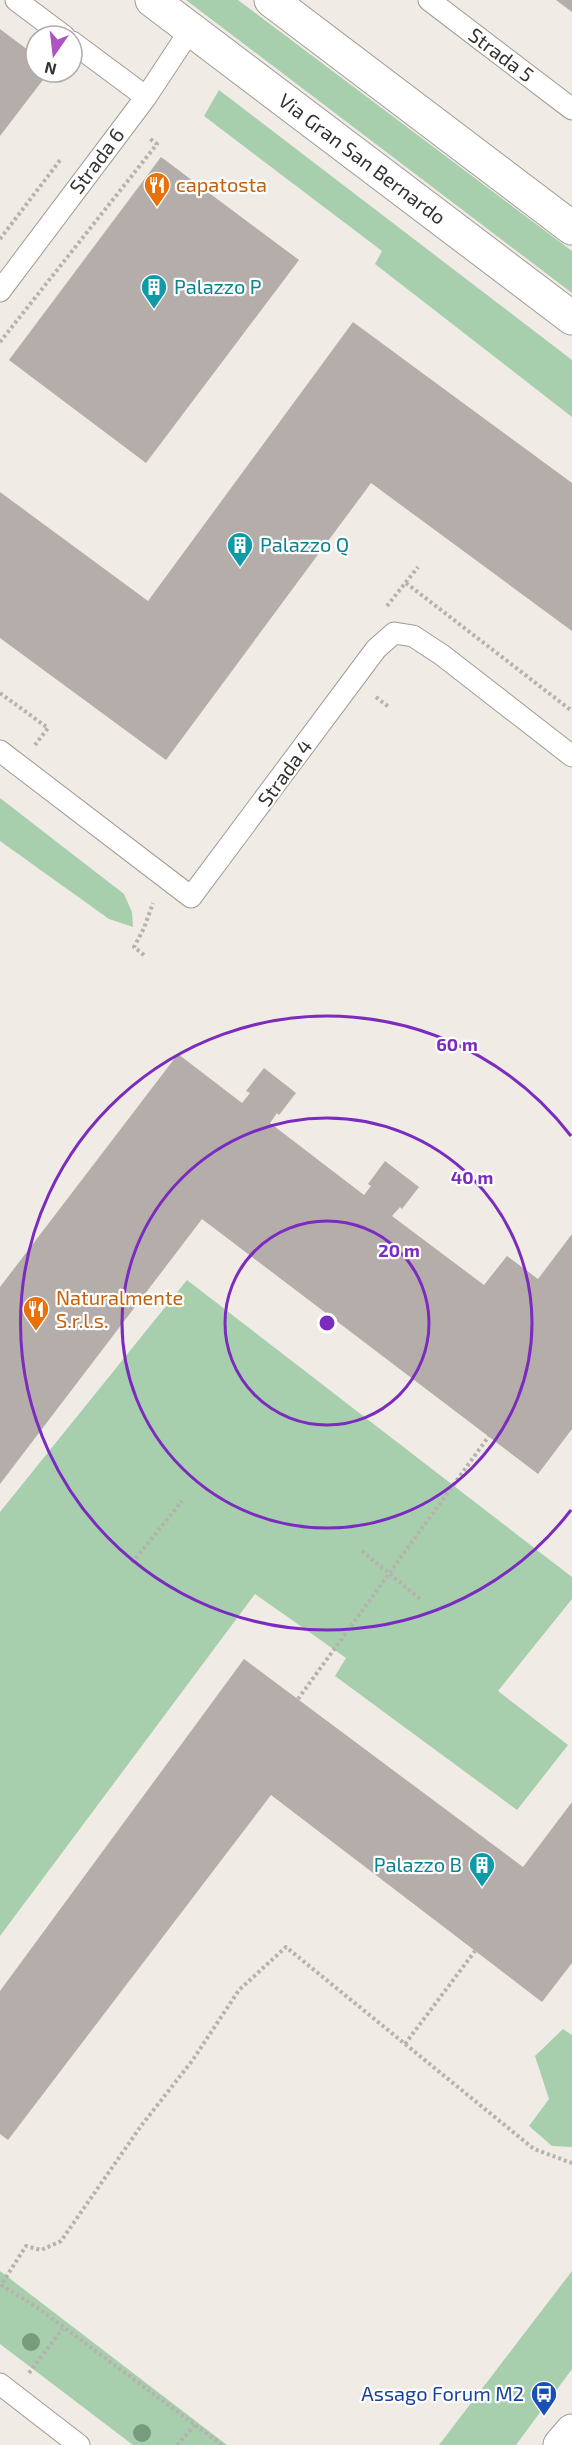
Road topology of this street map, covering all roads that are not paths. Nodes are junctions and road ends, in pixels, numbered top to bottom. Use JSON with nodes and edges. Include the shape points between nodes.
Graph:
{"nodes":[{"id":1,"x":16,"y":0,"type":"edge"},
{"id":2,"x":152,"y":0,"type":"edge"},
{"id":3,"x":271,"y":0,"type":"edge"},
{"id":4,"x":429,"y":0,"type":"edge"},
{"id":5,"x":48,"y":24,"type":"edge"},
{"id":6,"x":191,"y":29,"type":"junction"},
{"id":7,"x":84,"y":51,"type":"edge"},
{"id":8,"x":146,"y":97,"type":"junction"},
{"id":9,"x":572,"y":109,"type":"edge"},
{"id":10,"x":572,"y":228,"type":"edge"},
{"id":11,"x":0,"y":291,"type":"edge"},
{"id":12,"x":572,"y":318,"type":"edge"},
{"id":13,"x":0,"y":751,"type":"edge"},
{"id":14,"x":572,"y":756,"type":"edge"},
{"id":15,"x":6,"y":2389,"type":"edge"},
{"id":16,"x":572,"y":2431,"type":"edge"},
{"id":17,"x":79,"y":2445,"type":"edge"},
{"id":18,"x":560,"y":2445,"type":"edge"}],
"edges":[{"from":1,"to":5,"type":"lane"},
{"from":2,"to":6,"type":"main road","name":"Via Gran San Bernardo"},
{"from":3,"to":10,"type":"main road"},
{"from":4,"to":9,"type":"lane","name":"Strada 5"},
{"from":6,"to":8,"type":"lane","name":"Strada 6"},
{"from":6,"to":12,"type":"main road","name":"Via Gran San Bernardo"},
{"from":7,"to":8,"type":"lane"},
{"from":8,"to":11,"type":"lane","name":"Strada 6"},
{"from":13,"to":14,"type":"lane","name":"Strada 4","via":[[191,897],[376,648],[394,633],[413,636],[442,655]]},
{"from":15,"to":17,"type":"lane"},
{"from":16,"to":18,"type":"main road"}]}
